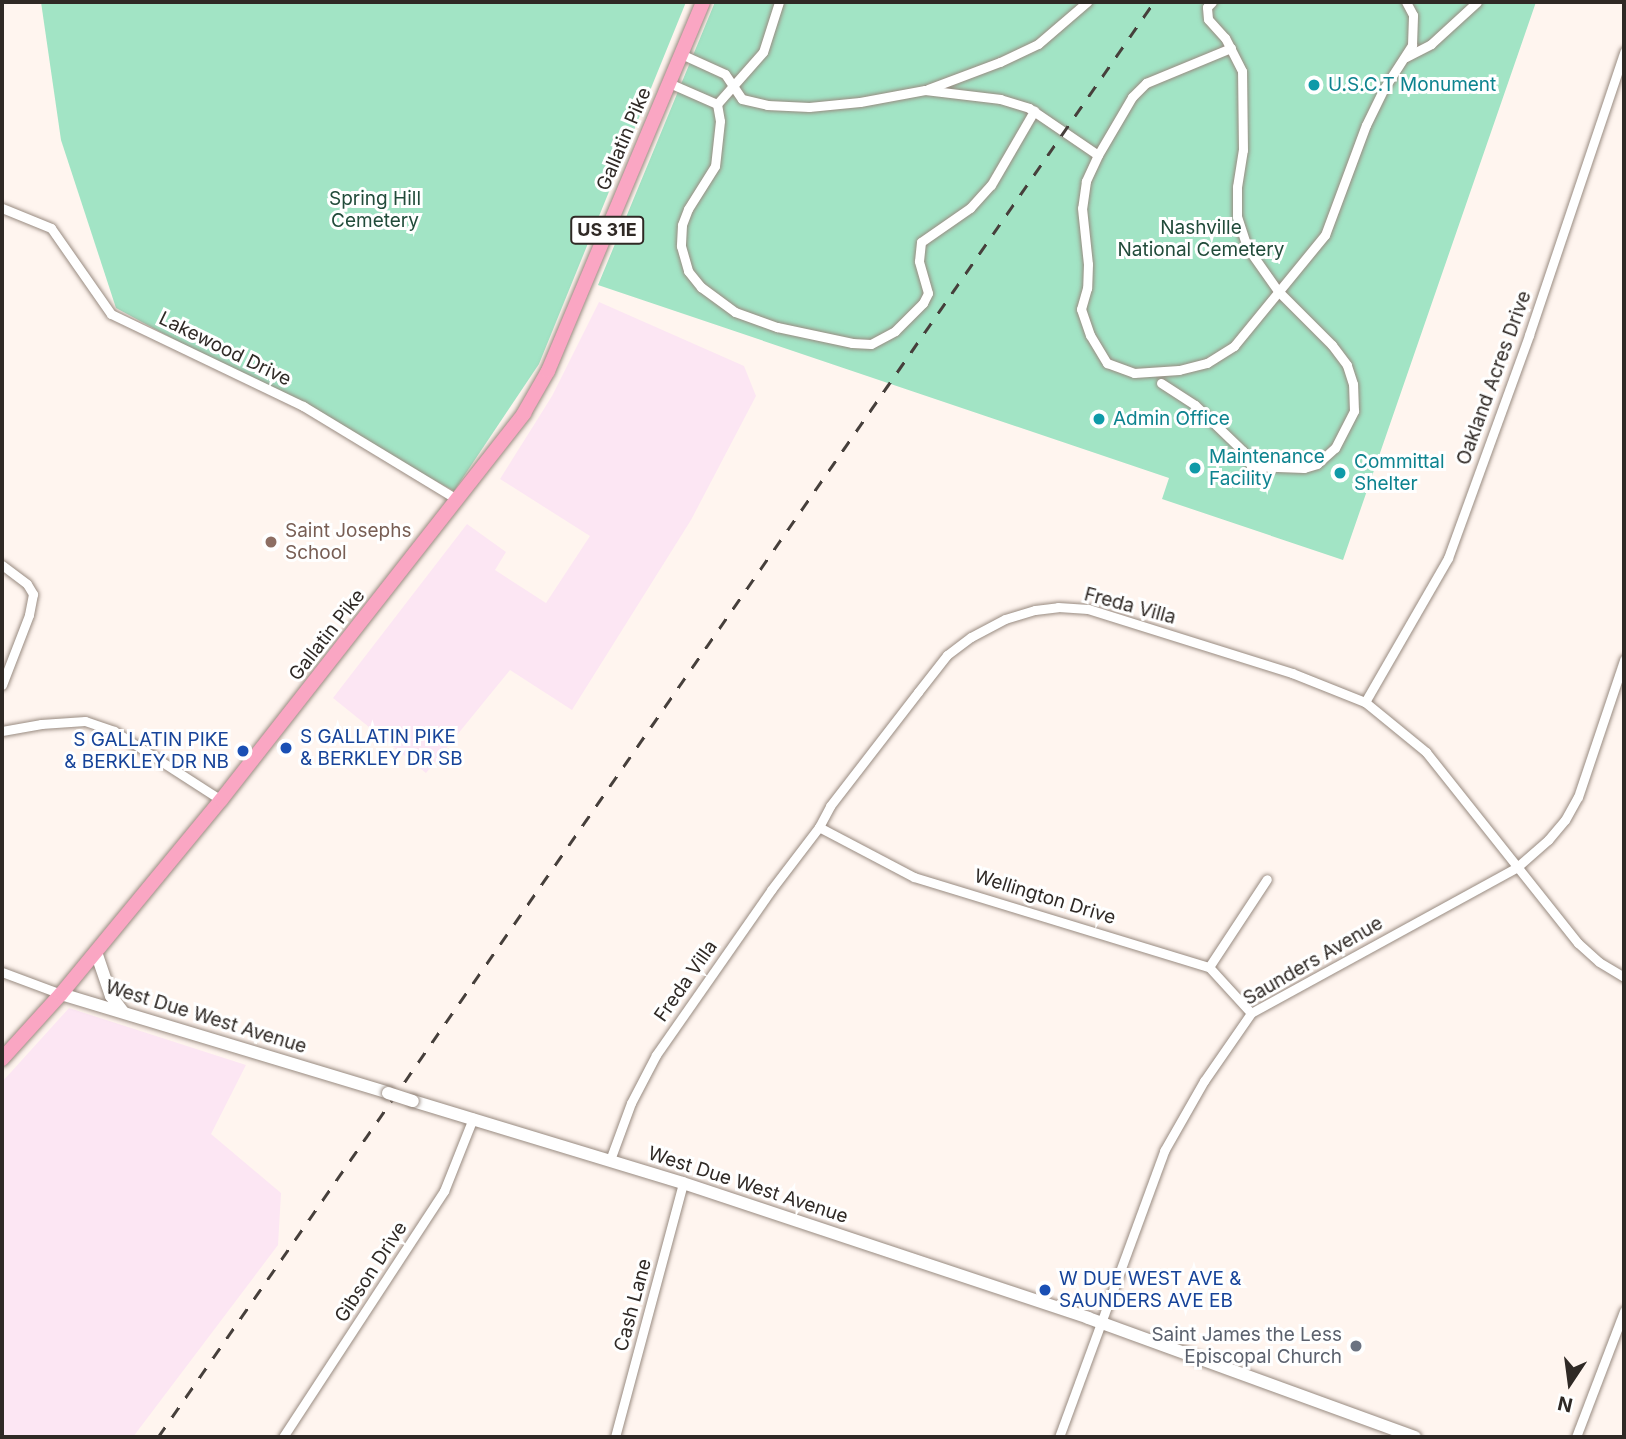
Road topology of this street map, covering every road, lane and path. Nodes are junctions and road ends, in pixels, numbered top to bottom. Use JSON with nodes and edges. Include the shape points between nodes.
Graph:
{"nodes":[{"id":1,"x":703,"y":2,"type":"edge"},
{"id":2,"x":779,"y":2,"type":"edge"},
{"id":3,"x":1087,"y":2,"type":"edge"},
{"id":4,"x":1212,"y":2,"type":"edge"},
{"id":5,"x":1406,"y":2,"type":"edge"},
{"id":6,"x":1477,"y":2,"type":"edge"},
{"id":7,"x":1231,"y":48,"type":"junction"},
{"id":8,"x":1624,"y":52,"type":"edge"},
{"id":9,"x":681,"y":54,"type":"junction"},
{"id":10,"x":1406,"y":58,"type":"junction"},
{"id":11,"x":669,"y":83,"type":"junction"},
{"id":12,"x":734,"y":87,"type":"junction"},
{"id":13,"x":925,"y":90,"type":"junction"},
{"id":14,"x":717,"y":104,"type":"junction"},
{"id":15,"x":1034,"y":111,"type":"junction"},
{"id":16,"x":1098,"y":155,"type":"junction"},
{"id":17,"x":2,"y":208,"type":"edge"},
{"id":18,"x":1278,"y":291,"type":"junction"},
{"id":19,"x":1161,"y":383,"type":"dead end"},
{"id":20,"x":458,"y":499,"type":"junction"},
{"id":21,"x":2,"y":565,"type":"edge"},
{"id":22,"x":1623,"y":666,"type":"edge"},
{"id":23,"x":2,"y":685,"type":"edge"},
{"id":24,"x":1365,"y":702,"type":"junction"},
{"id":25,"x":2,"y":731,"type":"edge"},
{"id":26,"x":221,"y":800,"type":"junction"},
{"id":27,"x":819,"y":827,"type":"junction"},
{"id":28,"x":1516,"y":868,"type":"junction"},
{"id":29,"x":1267,"y":878,"type":"dead end"},
{"id":30,"x":96,"y":952,"type":"junction"},
{"id":31,"x":1209,"y":967,"type":"junction"},
{"id":32,"x":2,"y":972,"type":"edge"},
{"id":33,"x":1624,"y":977,"type":"edge"},
{"id":34,"x":61,"y":994,"type":"junction"},
{"id":35,"x":123,"y":1012,"type":"junction"},
{"id":36,"x":1251,"y":1013,"type":"junction"},
{"id":37,"x":2,"y":1059,"type":"edge"},
{"id":38,"x":473,"y":1118,"type":"junction"},
{"id":39,"x":610,"y":1160,"type":"junction"},
{"id":40,"x":684,"y":1183,"type":"junction"},
{"id":41,"x":1624,"y":1311,"type":"edge"},
{"id":42,"x":1101,"y":1323,"type":"junction"},
{"id":43,"x":284,"y":1437,"type":"edge"},
{"id":44,"x":615,"y":1437,"type":"edge"},
{"id":45,"x":1059,"y":1437,"type":"edge"},
{"id":46,"x":1415,"y":1437,"type":"edge"},
{"id":47,"x":1576,"y":1437,"type":"edge"}],
"edges":[{"from":1,"to":9,"type":"main road","name":"Gallatin Pike","number":"US 31E"},
{"from":2,"to":12,"type":"street","via":[[763,52]]},
{"from":3,"to":13,"type":"street","via":[[1038,44]]},
{"from":4,"to":7,"type":"street","via":[[1207,7],[1208,19]]},
{"from":5,"to":10,"type":"street","via":[[1414,25]]},
{"from":6,"to":10,"type":"street","via":[[1431,44]]},
{"from":7,"to":16,"type":"street","via":[[1146,83],[1132,96]]},
{"from":7,"to":18,"type":"street","via":[[1242,71],[1243,150],[1237,218],[1247,247]]},
{"from":8,"to":24,"type":"street","name":"Oakland Acres Drive","via":[[1448,558]]},
{"from":9,"to":11,"type":"main road","name":"Gallatin Pike","number":"US 31E"},
{"from":9,"to":12,"type":"street","via":[[725,74]]},
{"from":10,"to":18,"type":"street","via":[[1366,125],[1325,235]]},
{"from":11,"to":14,"type":"street"},
{"from":11,"to":20,"type":"main road","name":"Gallatin Pike","number":"US 31E","via":[[548,370],[524,413]]},
{"from":12,"to":13,"type":"street","via":[[746,100],[783,107],[860,103]]},
{"from":12,"to":14,"type":"street"},
{"from":13,"to":15,"type":"street","via":[[1014,102]]},
{"from":14,"to":15,"type":"street","via":[[720,121],[715,166],[682,225],[681,246],[688,271],[701,287],[735,312],[777,327],[871,344],[895,331],[923,303],[929,286],[919,261],[921,242],[970,208],[991,186]]},
{"from":15,"to":16,"type":"street"},
{"from":16,"to":18,"type":"street","via":[[1086,181],[1082,208],[1088,276],[1081,309],[1107,363],[1134,373],[1207,363],[1234,346]]},
{"from":17,"to":20,"type":"street","name":"Lakewood Drive","via":[[51,228],[111,314],[303,406]]},
{"from":18,"to":19,"type":"street","via":[[1332,345],[1347,365],[1353,384],[1354,411],[1348,427],[1335,448],[1317,464],[1304,468],[1251,466],[1244,451],[1195,405]]},
{"from":20,"to":26,"type":"main road","name":"Gallatin Pike","number":"US 31E"},
{"from":21,"to":23,"type":"street","via":[[33,594]]},
{"from":22,"to":28,"type":"street","name":"Saunders Avenue","via":[[1578,797],[1548,840]]},
{"from":24,"to":27,"type":"street","name":"Freda Villa","via":[[1292,673],[1088,609],[1035,610],[994,625],[947,655],[830,806]]},
{"from":24,"to":28,"type":"street","name":"Freda Villa","via":[[1426,752]]},
{"from":25,"to":26,"type":"street","via":[[85,721],[114,731]]},
{"from":26,"to":30,"type":"main road","name":"Gallatin Pike","number":"US 31E"},
{"from":27,"to":31,"type":"street","name":"Wellington Drive","via":[[915,877]]},
{"from":27,"to":39,"type":"street","name":"Freda Villa","via":[[656,1055],[631,1103]]},
{"from":28,"to":33,"type":"street","name":"Freda Villa","via":[[1578,943]]},
{"from":28,"to":36,"type":"street","name":"Saunders Avenue"},
{"from":29,"to":31,"type":"street"},
{"from":30,"to":34,"type":"main road","name":"Gallatin Pike","number":"US 31E"},
{"from":30,"to":35,"type":"main road","via":[[111,996]]},
{"from":31,"to":36,"type":"street"},
{"from":32,"to":34,"type":"street"},
{"from":34,"to":35,"type":"main road","name":"West Due West Avenue"},
{"from":34,"to":37,"type":"main road","name":"Gallatin Pike","number":"US 31E"},
{"from":35,"to":38,"type":"main road","name":"West Due West Avenue","bridge":true},
{"from":36,"to":42,"type":"street","name":"Saunders Avenue","via":[[1204,1081],[1164,1152]]},
{"from":38,"to":39,"type":"main road","name":"West Due West Avenue"},
{"from":38,"to":43,"type":"street","name":"Gibson Drive","via":[[444,1191]]},
{"from":39,"to":40,"type":"main road","name":"West Due West Avenue"},
{"from":40,"to":42,"type":"main road","name":"West Due West Avenue"},
{"from":40,"to":44,"type":"street","name":"Cash Lane"},
{"from":41,"to":47,"type":"street"},
{"from":42,"to":45,"type":"street","name":"Saunders Avenue"},
{"from":42,"to":46,"type":"main road","name":"West Due West Avenue"}]}
